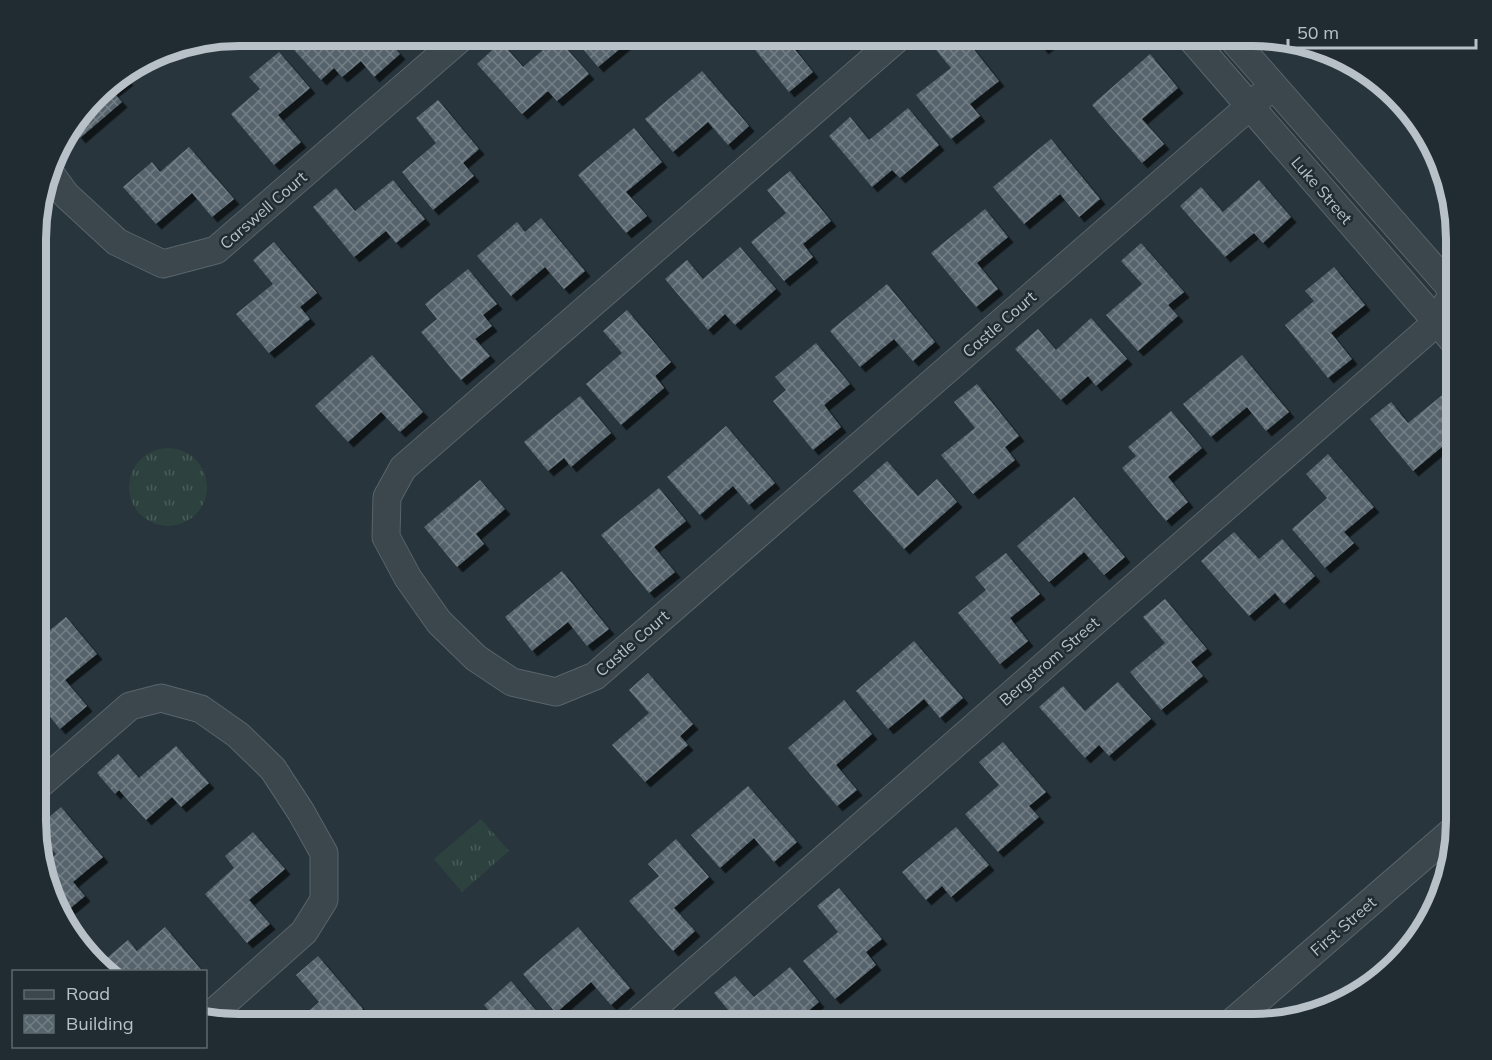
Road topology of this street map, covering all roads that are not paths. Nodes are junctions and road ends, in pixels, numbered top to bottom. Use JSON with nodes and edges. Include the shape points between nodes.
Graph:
{"nodes":[{"id":1,"x":451,"y":46,"type":"edge"},
{"id":2,"x":888,"y":47,"type":"edge"},
{"id":3,"x":1198,"y":47,"type":"edge"},
{"id":4,"x":1239,"y":47,"type":"edge"},
{"id":5,"x":1273,"y":86,"type":"junction"},
{"id":6,"x":1249,"y":106,"type":"junction"},
{"id":7,"x":56,"y":181,"type":"edge"},
{"id":8,"x":1445,"y":280,"type":"edge"},
{"id":9,"x":1445,"y":308,"type":"edge"},
{"id":10,"x":1437,"y":322,"type":"junction"},
{"id":11,"x":1445,"y":331,"type":"edge"},
{"id":12,"x":47,"y":778,"type":"edge"},
{"id":13,"x":1444,"y":838,"type":"edge"},
{"id":14,"x":214,"y":1011,"type":"edge"},
{"id":15,"x":647,"y":1013,"type":"edge"},
{"id":16,"x":1242,"y":1014,"type":"edge"}],
"edges":[{"from":1,"to":7,"type":"street","name":"Carswell Court","via":[[216,250],[163,264],[117,242]]},
{"from":2,"to":6,"type":"street","name":"Castle Court","via":[[403,468],[387,498],[386,537],[408,578],[439,622],[476,658],[512,682],[556,692],[595,676]]},
{"from":3,"to":6,"type":"street","name":"Luke Street"},
{"from":4,"to":5,"type":"street","name":"Luke Street"},
{"from":5,"to":6,"type":"street","name":"Castle Court"},
{"from":5,"to":8,"type":"street","name":"Luke Street"},
{"from":6,"to":10,"type":"street","name":"Luke Street"},
{"from":9,"to":10,"type":"street","name":"Bergstrom Street"},
{"from":10,"to":11,"type":"street","name":"Luke Street"},
{"from":10,"to":15,"type":"street","name":"Bergstrom Street"},
{"from":12,"to":14,"type":"street","via":[[130,706],[161,698],[201,709],[238,735],[273,769],[324,853],[324,900],[304,932]]},
{"from":13,"to":16,"type":"street","name":"First Street"}]}
